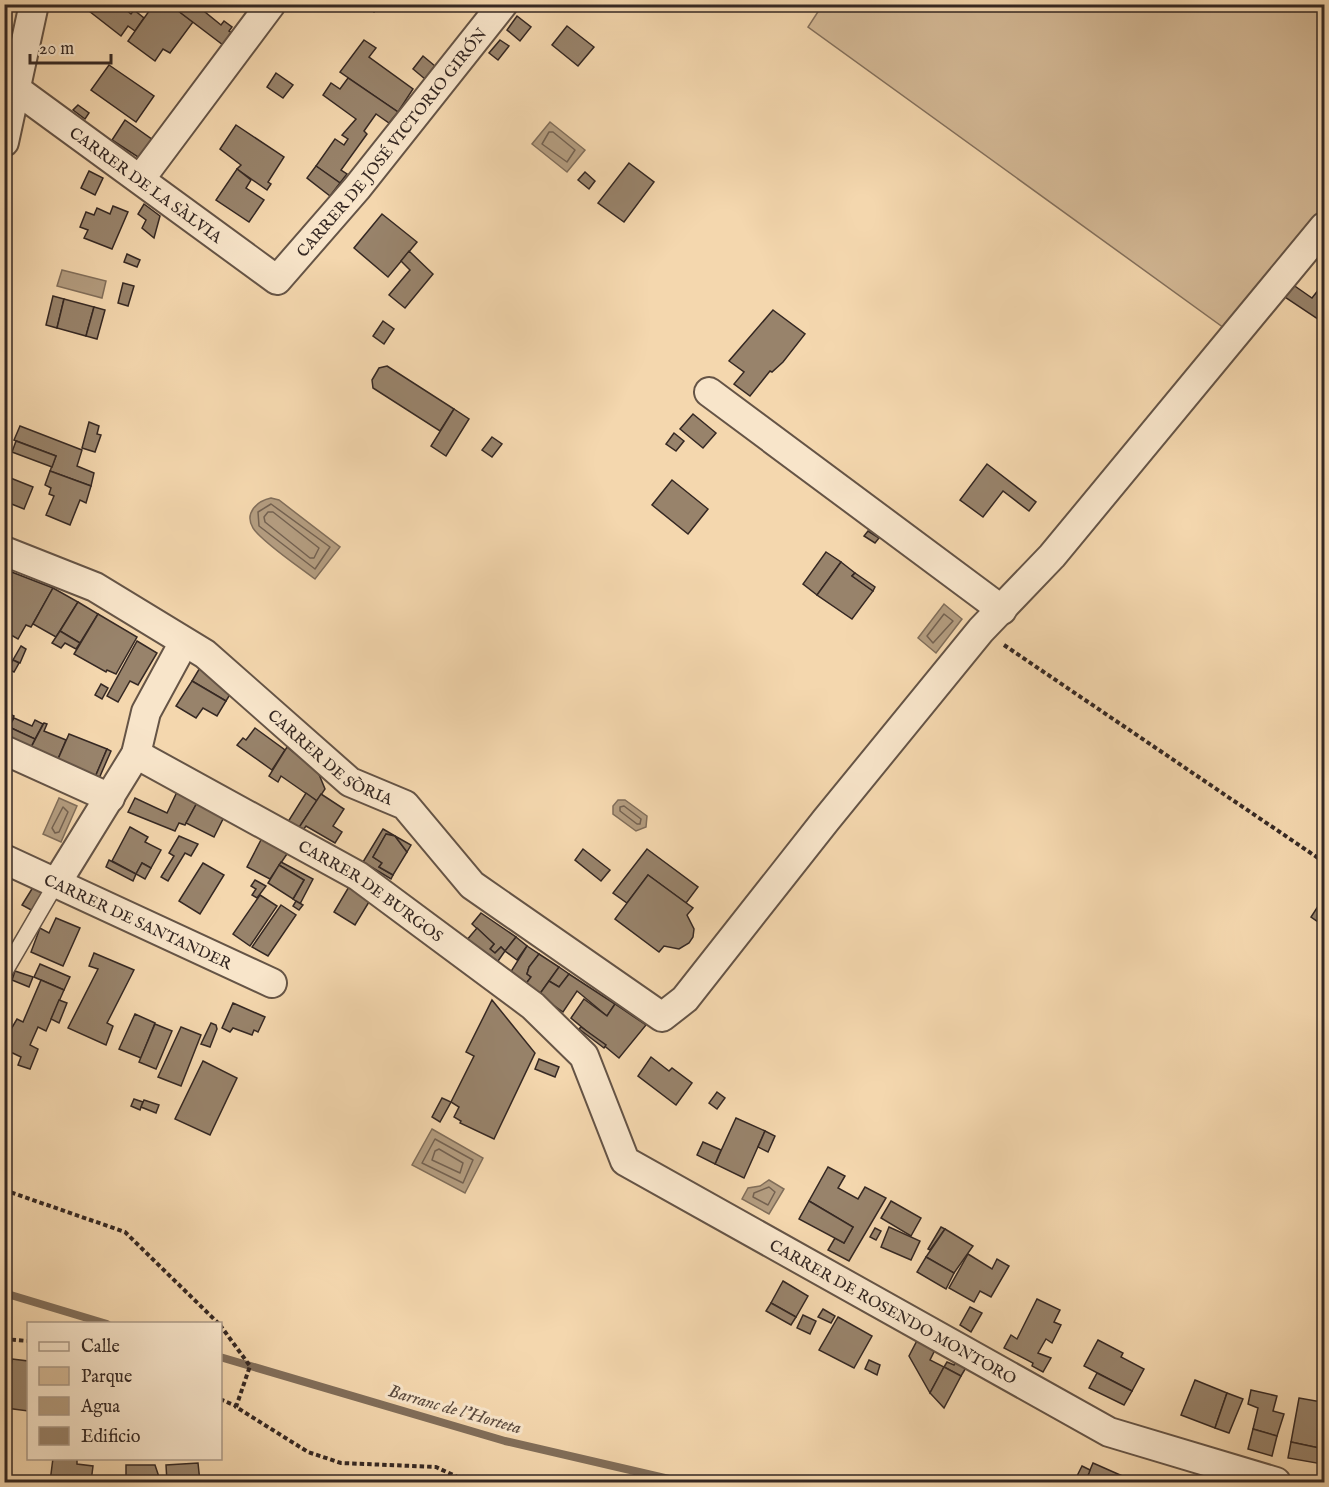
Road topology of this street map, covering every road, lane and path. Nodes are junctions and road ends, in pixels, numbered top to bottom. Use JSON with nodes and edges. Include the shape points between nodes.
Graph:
{"nodes":[{"id":1,"x":34,"y":4,"type":"edge"},
{"id":2,"x":271,"y":4,"type":"edge"},
{"id":3,"x":503,"y":4,"type":"edge"},
{"id":4,"x":17,"y":90,"type":"junction"},
{"id":5,"x":4,"y":142,"type":"edge"},
{"id":6,"x":141,"y":178,"type":"junction"},
{"id":7,"x":1324,"y":227,"type":"edge"},
{"id":8,"x":277,"y":280,"type":"joint"},
{"id":9,"x":709,"y":392,"type":"dead end"},
{"id":10,"x":4,"y":551,"type":"edge"},
{"id":11,"x":1002,"y":610,"type":"junction"},
{"id":12,"x":981,"y":630,"type":"junction"},
{"id":13,"x":184,"y":642,"type":"junction"},
{"id":14,"x":4,"y":750,"type":"edge"},
{"id":15,"x":136,"y":754,"type":"junction"},
{"id":16,"x":110,"y":798,"type":"junction"},
{"id":17,"x":4,"y":859,"type":"edge"},
{"id":18,"x":1324,"y":861,"type":"edge"},
{"id":19,"x":57,"y":882,"type":"junction"},
{"id":20,"x":4,"y":973,"type":"edge"},
{"id":21,"x":272,"y":983,"type":"dead end"},
{"id":22,"x":584,"y":1056,"type":"joint"},
{"id":23,"x":4,"y":1190,"type":"edge"},
{"id":24,"x":218,"y":1322,"type":"edge"},
{"id":25,"x":222,"y":1327,"type":"edge"},
{"id":26,"x":4,"y":1339,"type":"edge"},
{"id":27,"x":27,"y":1341,"type":"edge"},
{"id":28,"x":222,"y":1400,"type":"edge"},
{"id":29,"x":236,"y":1407,"type":"junction"},
{"id":30,"x":468,"y":1482,"type":"edge"},
{"id":31,"x":1275,"y":1482,"type":"edge"}],
"edges":[{"from":1,"to":4,"type":"street"},
{"from":2,"to":6,"type":"street"},
{"from":3,"to":8,"type":"street","name":"CARRER DE JOSÉ VICTORIO GIRÓN","via":[[350,196]]},
{"from":4,"to":5,"type":"street"},
{"from":4,"to":6,"type":"street","name":"CARRER DE LA SÀLVIA"},
{"from":6,"to":8,"type":"street","name":"CARRER DE LA SÀLVIA"},
{"from":7,"to":11,"type":"street","via":[[1052,556]]},
{"from":9,"to":11,"type":"street"},
{"from":10,"to":13,"type":"street","name":"CARRER DE SÒRIA","via":[[95,587]]},
{"from":11,"to":12,"type":"street"},
{"from":12,"to":13,"type":"street","name":"CARRER DE SÒRIA","via":[[685,999],[662,1017],[472,885],[405,805],[350,782],[225,671]]},
{"from":12,"to":18,"type":"path"},
{"from":13,"to":15,"type":"street","via":[[146,712]]},
{"from":14,"to":16,"type":"street"},
{"from":15,"to":16,"type":"street"},
{"from":15,"to":22,"type":"street","name":"CARRER DE BURGOS","via":[[358,876],[533,1006]]},
{"from":16,"to":19,"type":"street"},
{"from":17,"to":19,"type":"street","name":"CARRER DE SANTANDER"},
{"from":19,"to":20,"type":"lane"},
{"from":19,"to":21,"type":"street","name":"CARRER DE SANTANDER"},
{"from":22,"to":31,"type":"street","name":"CARRER DE ROSENDO MONTORO","via":[[625,1161],[1109,1432]]},
{"from":23,"to":24,"type":"path","via":[[125,1232]]},
{"from":25,"to":29,"type":"path","via":[[250,1366]]},
{"from":26,"to":27,"type":"path"},
{"from":28,"to":29,"type":"path"},
{"from":29,"to":30,"type":"path","via":[[308,1452],[341,1463],[436,1467]]}]}
